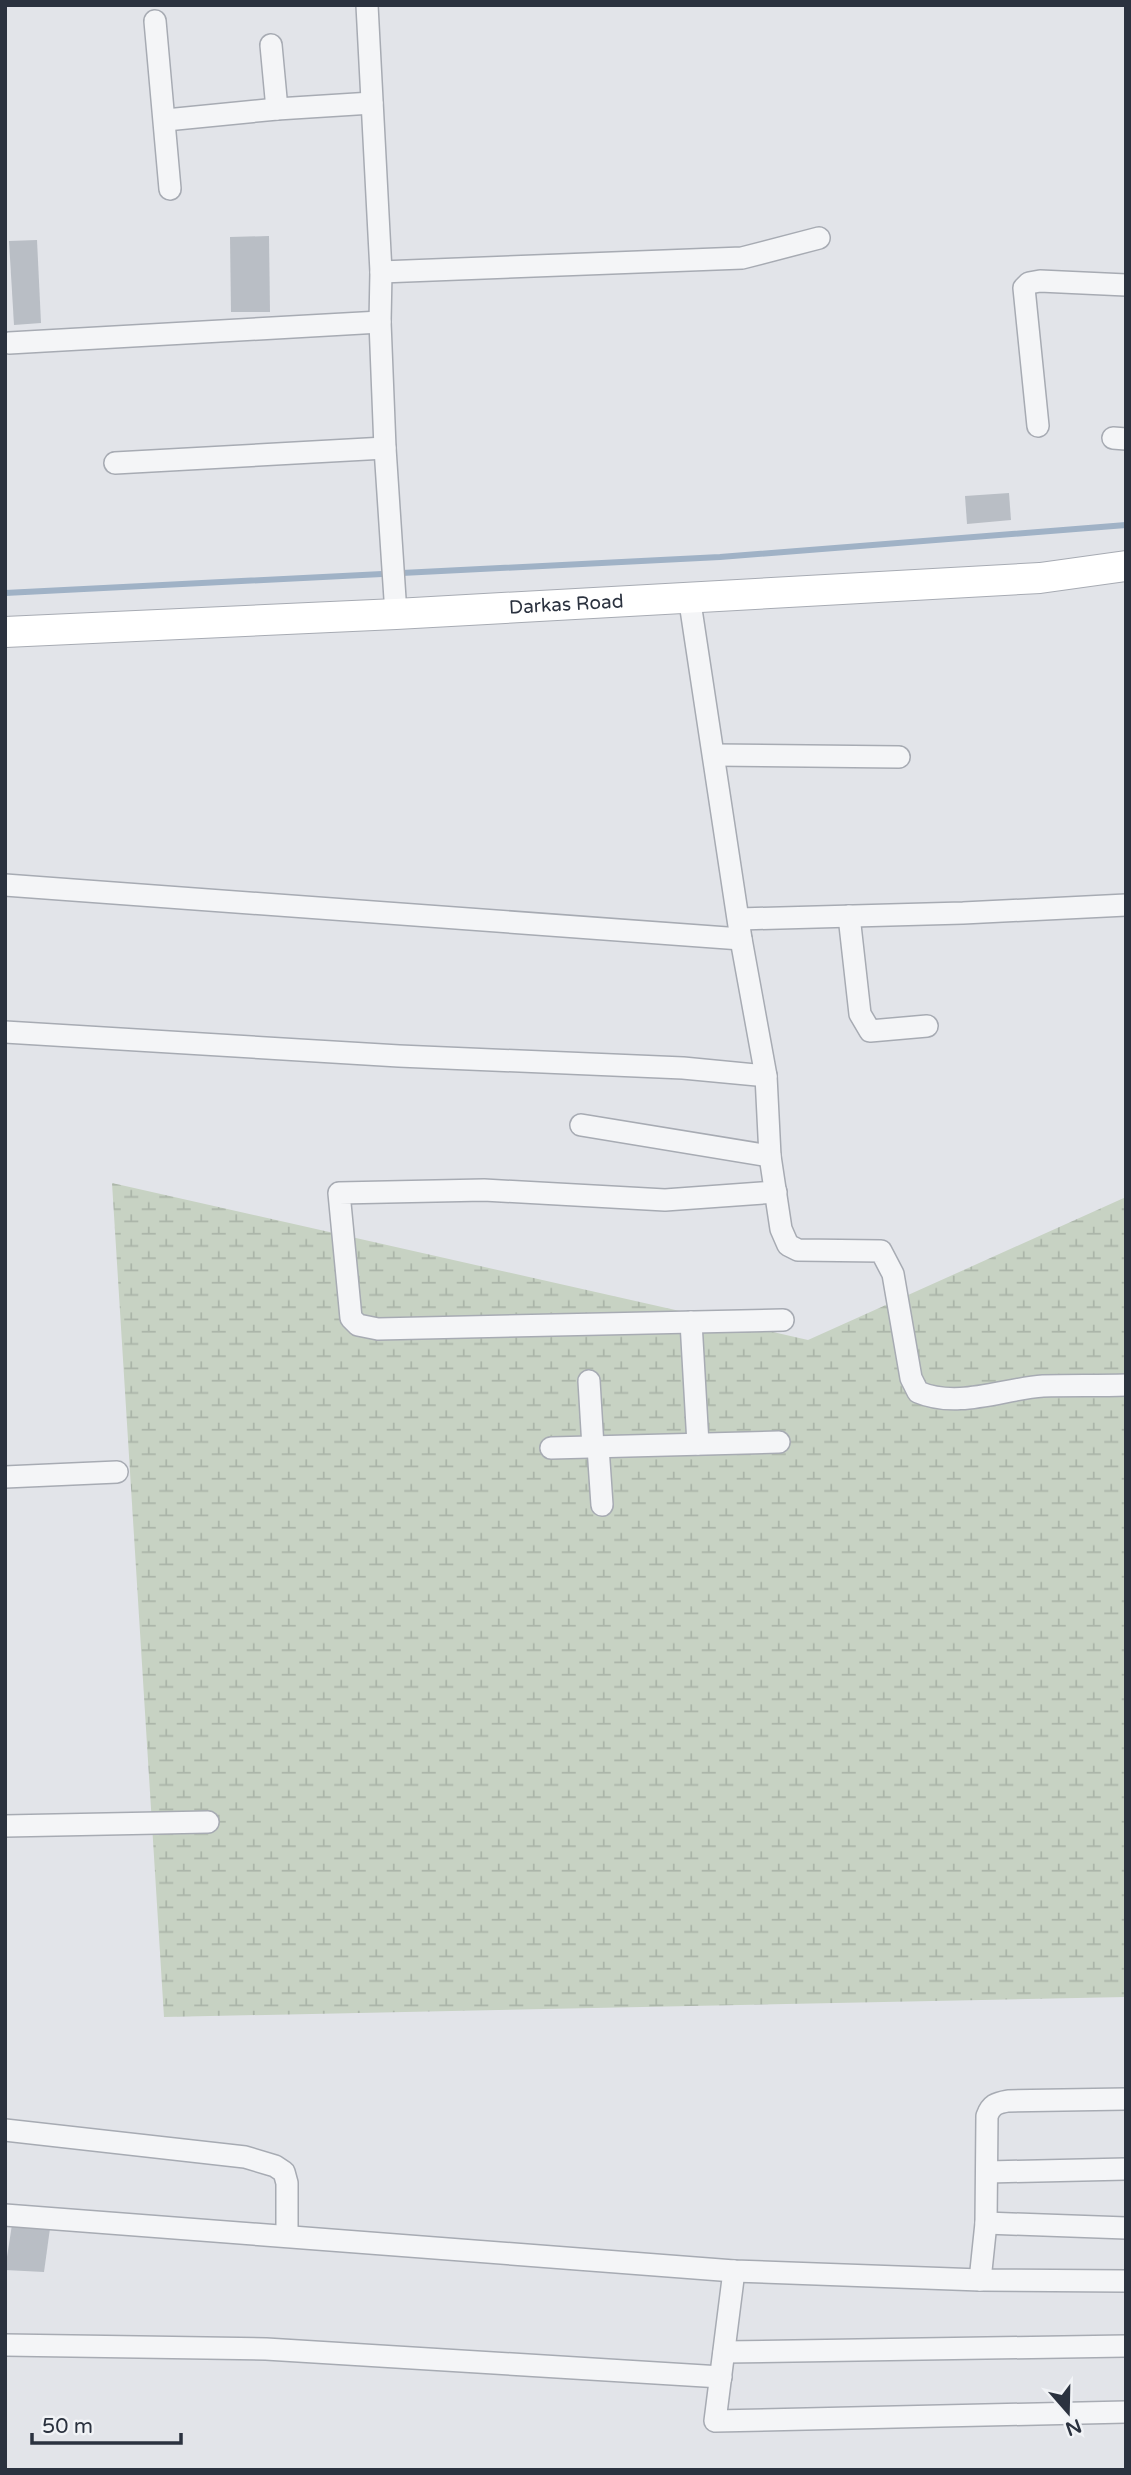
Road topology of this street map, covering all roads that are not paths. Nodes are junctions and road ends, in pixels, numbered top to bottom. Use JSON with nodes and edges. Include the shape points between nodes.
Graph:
{"nodes":[{"id":1,"x":367,"y":5,"type":"edge"},
{"id":2,"x":155,"y":21,"type":"dead end"},
{"id":3,"x":271,"y":45,"type":"dead end"},
{"id":4,"x":372,"y":103,"type":"junction"},
{"id":5,"x":277,"y":108,"type":"junction"},
{"id":6,"x":166,"y":120,"type":"junction"},
{"id":7,"x":170,"y":189,"type":"dead end"},
{"id":8,"x":818,"y":238,"type":"dead end"},
{"id":9,"x":381,"y":272,"type":"junction"},
{"id":10,"x":1126,"y":285,"type":"edge"},
{"id":11,"x":380,"y":322,"type":"junction"},
{"id":12,"x":9,"y":342,"type":"dead end"},
{"id":13,"x":1038,"y":426,"type":"dead end"},
{"id":14,"x":386,"y":449,"type":"junction"},
{"id":15,"x":115,"y":463,"type":"dead end"},
{"id":16,"x":1126,"y":566,"type":"edge"},
{"id":17,"x":689,"y":596,"type":"junction"},
{"id":18,"x":395,"y":601,"type":"junction"},
{"id":19,"x":5,"y":632,"type":"edge"},
{"id":20,"x":714,"y":755,"type":"junction"},
{"id":21,"x":900,"y":757,"type":"dead end"},
{"id":22,"x":5,"y":885,"type":"edge"},
{"id":23,"x":1126,"y":905,"type":"edge"},
{"id":24,"x":849,"y":916,"type":"junction"},
{"id":25,"x":740,"y":929,"type":"junction"},
{"id":26,"x":927,"y":1027,"type":"dead end"},
{"id":27,"x":5,"y":1032,"type":"edge"},
{"id":28,"x":766,"y":1076,"type":"junction"},
{"id":29,"x":581,"y":1125,"type":"dead end"},
{"id":30,"x":770,"y":1156,"type":"junction"},
{"id":31,"x":776,"y":1192,"type":"junction"},
{"id":32,"x":783,"y":1320,"type":"dead end"},
{"id":33,"x":691,"y":1322,"type":"junction"},
{"id":34,"x":589,"y":1381,"type":"dead end"},
{"id":35,"x":1126,"y":1385,"type":"edge"},
{"id":36,"x":779,"y":1443,"type":"dead end"},
{"id":37,"x":698,"y":1444,"type":"junction"},
{"id":38,"x":595,"y":1447,"type":"junction"},
{"id":39,"x":551,"y":1448,"type":"dead end"},
{"id":40,"x":117,"y":1472,"type":"dead end"},
{"id":41,"x":5,"y":1477,"type":"edge"},
{"id":42,"x":602,"y":1505,"type":"dead end"},
{"id":43,"x":208,"y":1822,"type":"dead end"},
{"id":44,"x":5,"y":1826,"type":"edge"},
{"id":45,"x":1126,"y":2099,"type":"edge"},
{"id":46,"x":5,"y":2130,"type":"edge"},
{"id":47,"x":1126,"y":2169,"type":"edge"},
{"id":48,"x":988,"y":2172,"type":"junction"},
{"id":49,"x":5,"y":2216,"type":"edge"},
{"id":50,"x":985,"y":2223,"type":"junction"},
{"id":51,"x":1126,"y":2228,"type":"edge"},
{"id":52,"x":288,"y":2235,"type":"junction"},
{"id":53,"x":734,"y":2271,"type":"junction"},
{"id":54,"x":980,"y":2280,"type":"junction"},
{"id":55,"x":1126,"y":2281,"type":"edge"},
{"id":56,"x":5,"y":2345,"type":"edge"},
{"id":57,"x":1126,"y":2346,"type":"edge"},
{"id":58,"x":724,"y":2352,"type":"junction"},
{"id":59,"x":721,"y":2377,"type":"junction"},
{"id":60,"x":1126,"y":2412,"type":"edge"}],
"edges":[{"from":1,"to":4,"type":"street"},
{"from":2,"to":6,"type":"street"},
{"from":3,"to":5,"type":"street"},
{"from":4,"to":5,"type":"street"},
{"from":4,"to":9,"type":"street"},
{"from":5,"to":6,"type":"street"},
{"from":6,"to":7,"type":"street"},
{"from":8,"to":9,"type":"street","via":[[742,258]]},
{"from":9,"to":11,"type":"street"},
{"from":10,"to":13,"type":"street","via":[[1040,281],[1024,288]]},
{"from":11,"to":12,"type":"street"},
{"from":11,"to":14,"type":"street"},
{"from":14,"to":15,"type":"street"},
{"from":14,"to":18,"type":"street"},
{"from":16,"to":17,"type":"main road","name":"Darkas Road","via":[[1040,578]]},
{"from":17,"to":18,"type":"main road","name":"Darkas Road"},
{"from":17,"to":20,"type":"street"},
{"from":18,"to":19,"type":"main road","name":"Darkas Road"},
{"from":20,"to":21,"type":"street"},
{"from":20,"to":25,"type":"street"},
{"from":22,"to":25,"type":"street"},
{"from":23,"to":24,"type":"street"},
{"from":24,"to":25,"type":"street"},
{"from":24,"to":26,"type":"street","via":[[860,1014],[870,1031]]},
{"from":25,"to":28,"type":"street"},
{"from":27,"to":28,"type":"street"},
{"from":28,"to":30,"type":"street"},
{"from":29,"to":30,"type":"street"},
{"from":30,"to":31,"type":"street"},
{"from":31,"to":33,"type":"street","via":[[665,1200],[484,1190],[339,1193],[351,1318],[358,1325],[378,1329]]},
{"from":31,"to":35,"type":"street","via":[[788,1245],[798,1250],[881,1251],[893,1274],[911,1378],[918,1392],[952,1399],[1042,1386]]},
{"from":32,"to":33,"type":"street"},
{"from":33,"to":37,"type":"street"},
{"from":34,"to":38,"type":"street"},
{"from":36,"to":37,"type":"street"},
{"from":37,"to":38,"type":"street"},
{"from":38,"to":39,"type":"street"},
{"from":38,"to":42,"type":"street"},
{"from":40,"to":41,"type":"street"},
{"from":43,"to":44,"type":"street"},
{"from":45,"to":48,"type":"street","via":[[997,2102],[987,2116]]},
{"from":46,"to":52,"type":"street","via":[[245,2157],[275,2166],[284,2172],[287,2183]]},
{"from":47,"to":48,"type":"street"},
{"from":48,"to":50,"type":"street"},
{"from":49,"to":52,"type":"street"},
{"from":50,"to":51,"type":"street"},
{"from":50,"to":54,"type":"street"},
{"from":52,"to":53,"type":"street"},
{"from":53,"to":54,"type":"street"},
{"from":53,"to":58,"type":"street"},
{"from":54,"to":55,"type":"street"},
{"from":56,"to":59,"type":"street","via":[[266,2349]]},
{"from":57,"to":58,"type":"street"},
{"from":58,"to":59,"type":"street"},
{"from":59,"to":60,"type":"street","via":[[715,2421]]}]}
